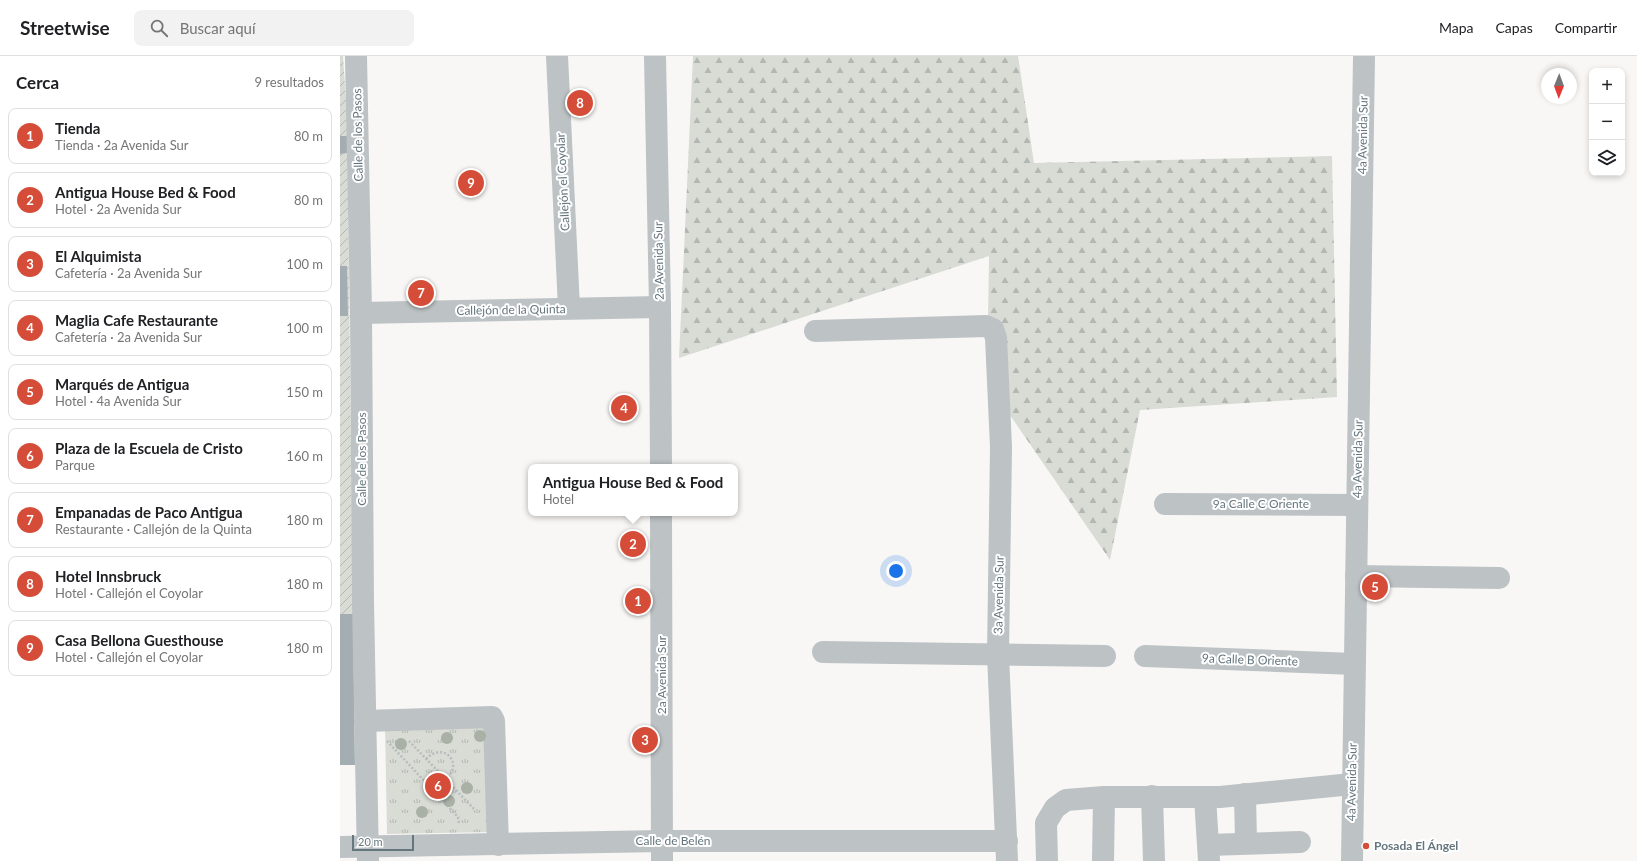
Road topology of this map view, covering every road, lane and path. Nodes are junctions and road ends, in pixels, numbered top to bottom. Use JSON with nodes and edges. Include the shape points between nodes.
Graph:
{"nodes":[{"id":1,"x":356,"y":56,"type":"edge"},
{"id":2,"x":557,"y":56,"type":"edge"},
{"id":3,"x":655,"y":56,"type":"edge"},
{"id":4,"x":1364,"y":56,"type":"edge"},
{"id":5,"x":660,"y":307,"type":"junction"},
{"id":6,"x":569,"y":308,"type":"junction"},
{"id":7,"x":361,"y":313,"type":"junction"},
{"id":8,"x":815,"y":331,"type":"dead end"},
{"id":9,"x":661,"y":464,"type":"edge"},
{"id":10,"x":1165,"y":504,"type":"dead end"},
{"id":11,"x":1357,"y":505,"type":"junction"},
{"id":12,"x":661,"y":516,"type":"edge"},
{"id":13,"x":1356,"y":576,"type":"junction"},
{"id":14,"x":1499,"y":578,"type":"dead end"},
{"id":15,"x":822,"y":652,"type":"dead end"},
{"id":16,"x":998,"y":655,"type":"junction"},
{"id":17,"x":1105,"y":656,"type":"dead end"},
{"id":18,"x":1145,"y":656,"type":"dead end"},
{"id":19,"x":1354,"y":664,"type":"junction"},
{"id":20,"x":388,"y":719,"type":"junction"},
{"id":21,"x":365,"y":730,"type":"junction"},
{"id":22,"x":426,"y":758,"type":"junction"},
{"id":23,"x":445,"y":779,"type":"junction"},
{"id":24,"x":1352,"y":784,"type":"junction"},
{"id":25,"x":1245,"y":794,"type":"junction"},
{"id":26,"x":1152,"y":796,"type":"junction"},
{"id":27,"x":1104,"y":797,"type":"junction"},
{"id":28,"x":1206,"y":797,"type":"junction"},
{"id":29,"x":498,"y":839,"type":"junction"},
{"id":30,"x":1246,"y":842,"type":"junction"},
{"id":31,"x":1300,"y":842,"type":"dead end"},
{"id":32,"x":460,"y":845,"type":"junction"},
{"id":33,"x":340,"y":847,"type":"edge"},
{"id":34,"x":662,"y":851,"type":"edge"},
{"id":35,"x":1007,"y":851,"type":"edge"},
{"id":36,"x":1209,"y":853,"type":"edge"},
{"id":37,"x":368,"y":854,"type":"edge"},
{"id":38,"x":1047,"y":861,"type":"edge"},
{"id":39,"x":1103,"y":861,"type":"edge"},
{"id":40,"x":1154,"y":861,"type":"edge"},
{"id":41,"x":1352,"y":861,"type":"edge"}],
"edges":[{"from":1,"to":7,"type":"street","name":"Calle de los Pasos"},
{"from":2,"to":6,"type":"street","name":"Callejón el Coyolar"},
{"from":3,"to":5,"type":"street","name":"2a Avenida Sur"},
{"from":4,"to":11,"type":"street","name":"4a Avenida Sur"},
{"from":5,"to":6,"type":"street","name":"Callejón de la Quinta"},
{"from":5,"to":9,"type":"street","name":"2a Avenida Sur"},
{"from":6,"to":7,"type":"street","name":"Callejón de la Quinta"},
{"from":7,"to":21,"type":"street","name":"Calle de los Pasos"},
{"from":8,"to":16,"type":"street","name":"3a Avenida Sur","via":[[986,326],[993,329],[996,338],[1001,447]]},
{"from":10,"to":11,"type":"street","name":"9a Calle C Oriente"},
{"from":11,"to":13,"type":"street","name":"4a Avenida Sur"},
{"from":12,"to":34,"type":"street","name":"2a Avenida Sur"},
{"from":13,"to":14,"type":"street"},
{"from":13,"to":19,"type":"street","name":"4a Avenida Sur"},
{"from":15,"to":16,"type":"street"},
{"from":16,"to":17,"type":"street"},
{"from":16,"to":35,"type":"street","name":"3a Avenida Sur"},
{"from":18,"to":19,"type":"street","name":"9a Calle B Oriente"},
{"from":19,"to":24,"type":"street","name":"4a Avenida Sur"},
{"from":20,"to":21,"type":"street"},
{"from":20,"to":22,"type":"path"},
{"from":20,"to":29,"type":"street","via":[[492,717]]},
{"from":21,"to":32,"type":"path","via":[[385,739],[458,817]]},
{"from":21,"to":37,"type":"street","name":"Calle de los Pasos"},
{"from":22,"to":23,"type":"path"},
{"from":22,"to":23,"type":"path","via":[[436,751],[450,756],[452,771]]},
{"from":23,"to":29,"type":"path"},
{"from":24,"to":25,"type":"street"},
{"from":24,"to":41,"type":"street","name":"4a Avenida Sur"},
{"from":25,"to":28,"type":"street"},
{"from":25,"to":30,"type":"street"},
{"from":26,"to":27,"type":"street"},
{"from":26,"to":28,"type":"street"},
{"from":26,"to":40,"type":"street"},
{"from":27,"to":38,"type":"street","via":[[1066,800],[1055,808],[1046,823]]},
{"from":27,"to":39,"type":"street"},
{"from":28,"to":36,"type":"street"},
{"from":29,"to":32,"type":"street","name":"Calle de Belén"},
{"from":29,"to":34,"type":"street","name":"Calle de Belén"},
{"from":30,"to":31,"type":"street"},
{"from":30,"to":36,"type":"street"},
{"from":32,"to":37,"type":"street","name":"Calle de Belén"},
{"from":33,"to":37,"type":"street","name":"Calle de Belén"},
{"from":34,"to":35,"type":"street","name":"Calle de Belén"}]}
